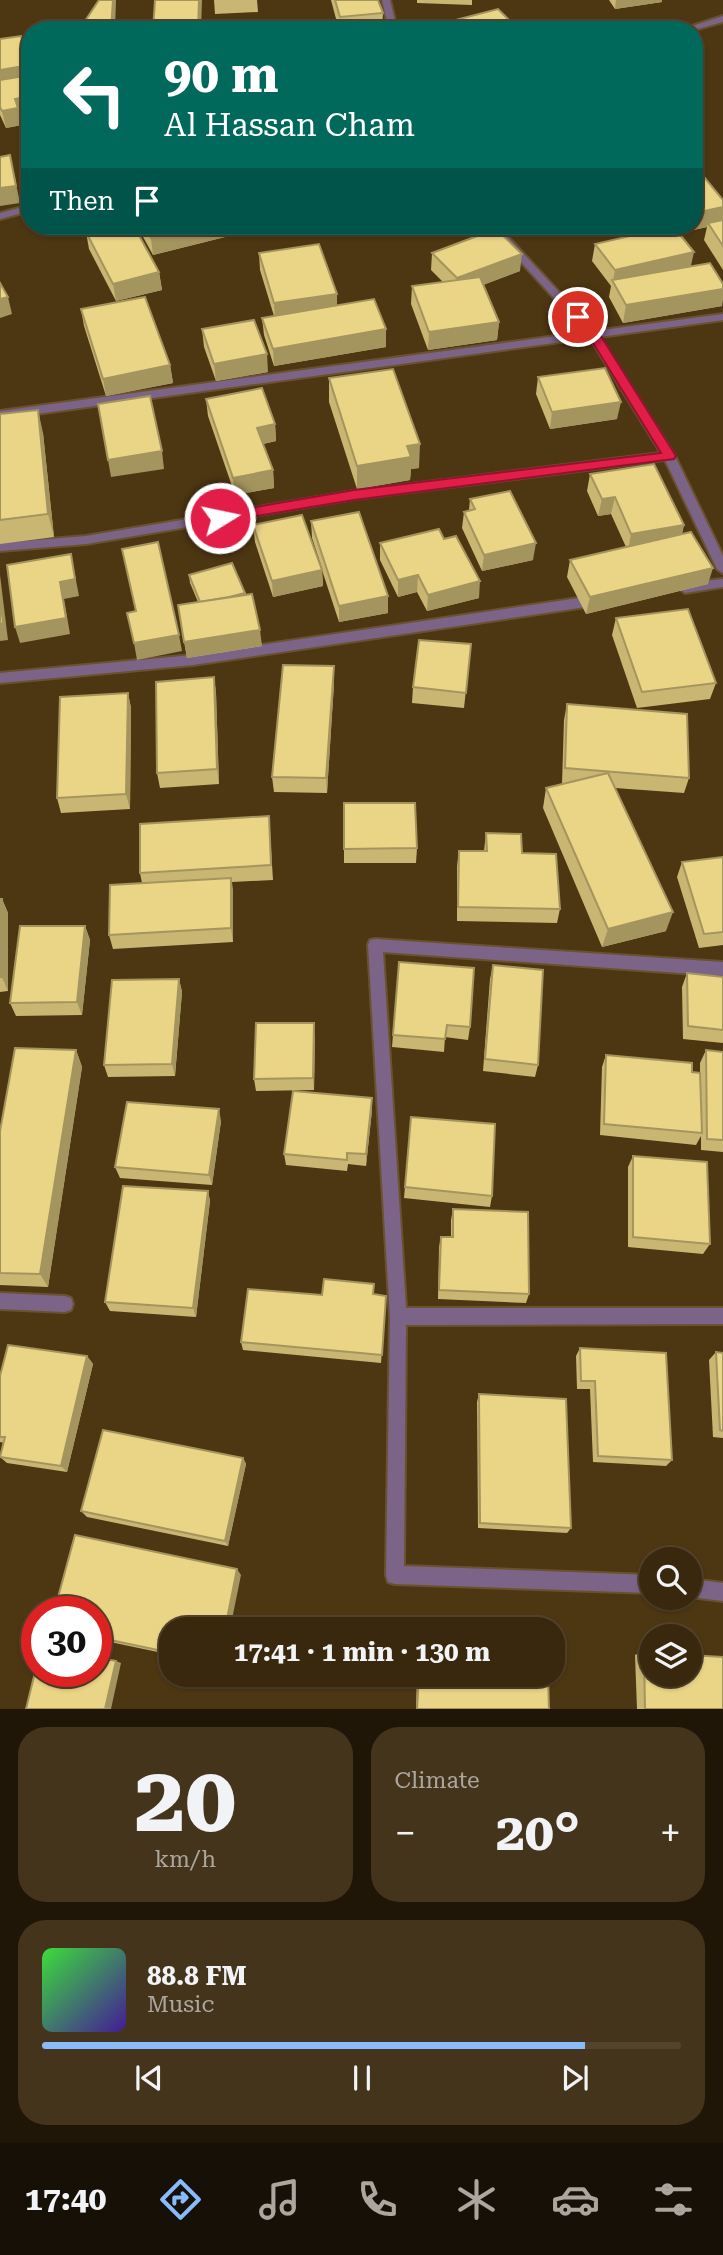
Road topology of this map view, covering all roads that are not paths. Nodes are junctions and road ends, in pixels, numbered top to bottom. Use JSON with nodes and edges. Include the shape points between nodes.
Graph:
{"nodes":[{"id":1,"x":386,"y":0,"type":"edge"},
{"id":2,"x":723,"y":19,"type":"edge"},
{"id":3,"x":392,"y":21,"type":"edge"},
{"id":4,"x":703,"y":25,"type":"edge"},
{"id":5,"x":21,"y":210,"type":"edge"},
{"id":6,"x":0,"y":216,"type":"edge"},
{"id":7,"x":501,"y":235,"type":"edge"},
{"id":8,"x":723,"y":317,"type":"edge"},
{"id":9,"x":594,"y":335,"type":"junction"},
{"id":10,"x":0,"y":415,"type":"edge"},
{"id":11,"x":669,"y":456,"type":"junction"},
{"id":12,"x":0,"y":547,"type":"edge"},
{"id":13,"x":723,"y":569,"type":"edge"},
{"id":14,"x":723,"y":583,"type":"edge"},
{"id":15,"x":670,"y":590,"type":"edge"},
{"id":16,"x":618,"y":598,"type":"edge"},
{"id":17,"x":0,"y":678,"type":"edge"},
{"id":18,"x":723,"y":969,"type":"edge"},
{"id":19,"x":0,"y":1301,"type":"edge"},
{"id":20,"x":65,"y":1304,"type":"dead end"},
{"id":21,"x":723,"y":1316,"type":"edge"},
{"id":22,"x":398,"y":1317,"type":"junction"},
{"id":23,"x":639,"y":1584,"type":"edge"},
{"id":24,"x":702,"y":1589,"type":"edge"},
{"id":25,"x":723,"y":1592,"type":"edge"}],
"edges":[{"from":1,"to":3,"type":"street"},
{"from":2,"to":4,"type":"street"},
{"from":5,"to":6,"type":"street"},
{"from":7,"to":9,"type":"street"},
{"from":8,"to":9,"type":"street"},
{"from":9,"to":10,"type":"street"},
{"from":9,"to":11,"type":"street"},
{"from":11,"to":12,"type":"street","via":[[354,495],[86,540]]},
{"from":11,"to":13,"type":"street"},
{"from":14,"to":15,"type":"street"},
{"from":16,"to":17,"type":"street","via":[[193,660]]},
{"from":18,"to":22,"type":"street","via":[[375,945]]},
{"from":19,"to":20,"type":"street"},
{"from":21,"to":22,"type":"street"},
{"from":22,"to":23,"type":"street","via":[[395,1575]]},
{"from":24,"to":25,"type":"street"}]}
